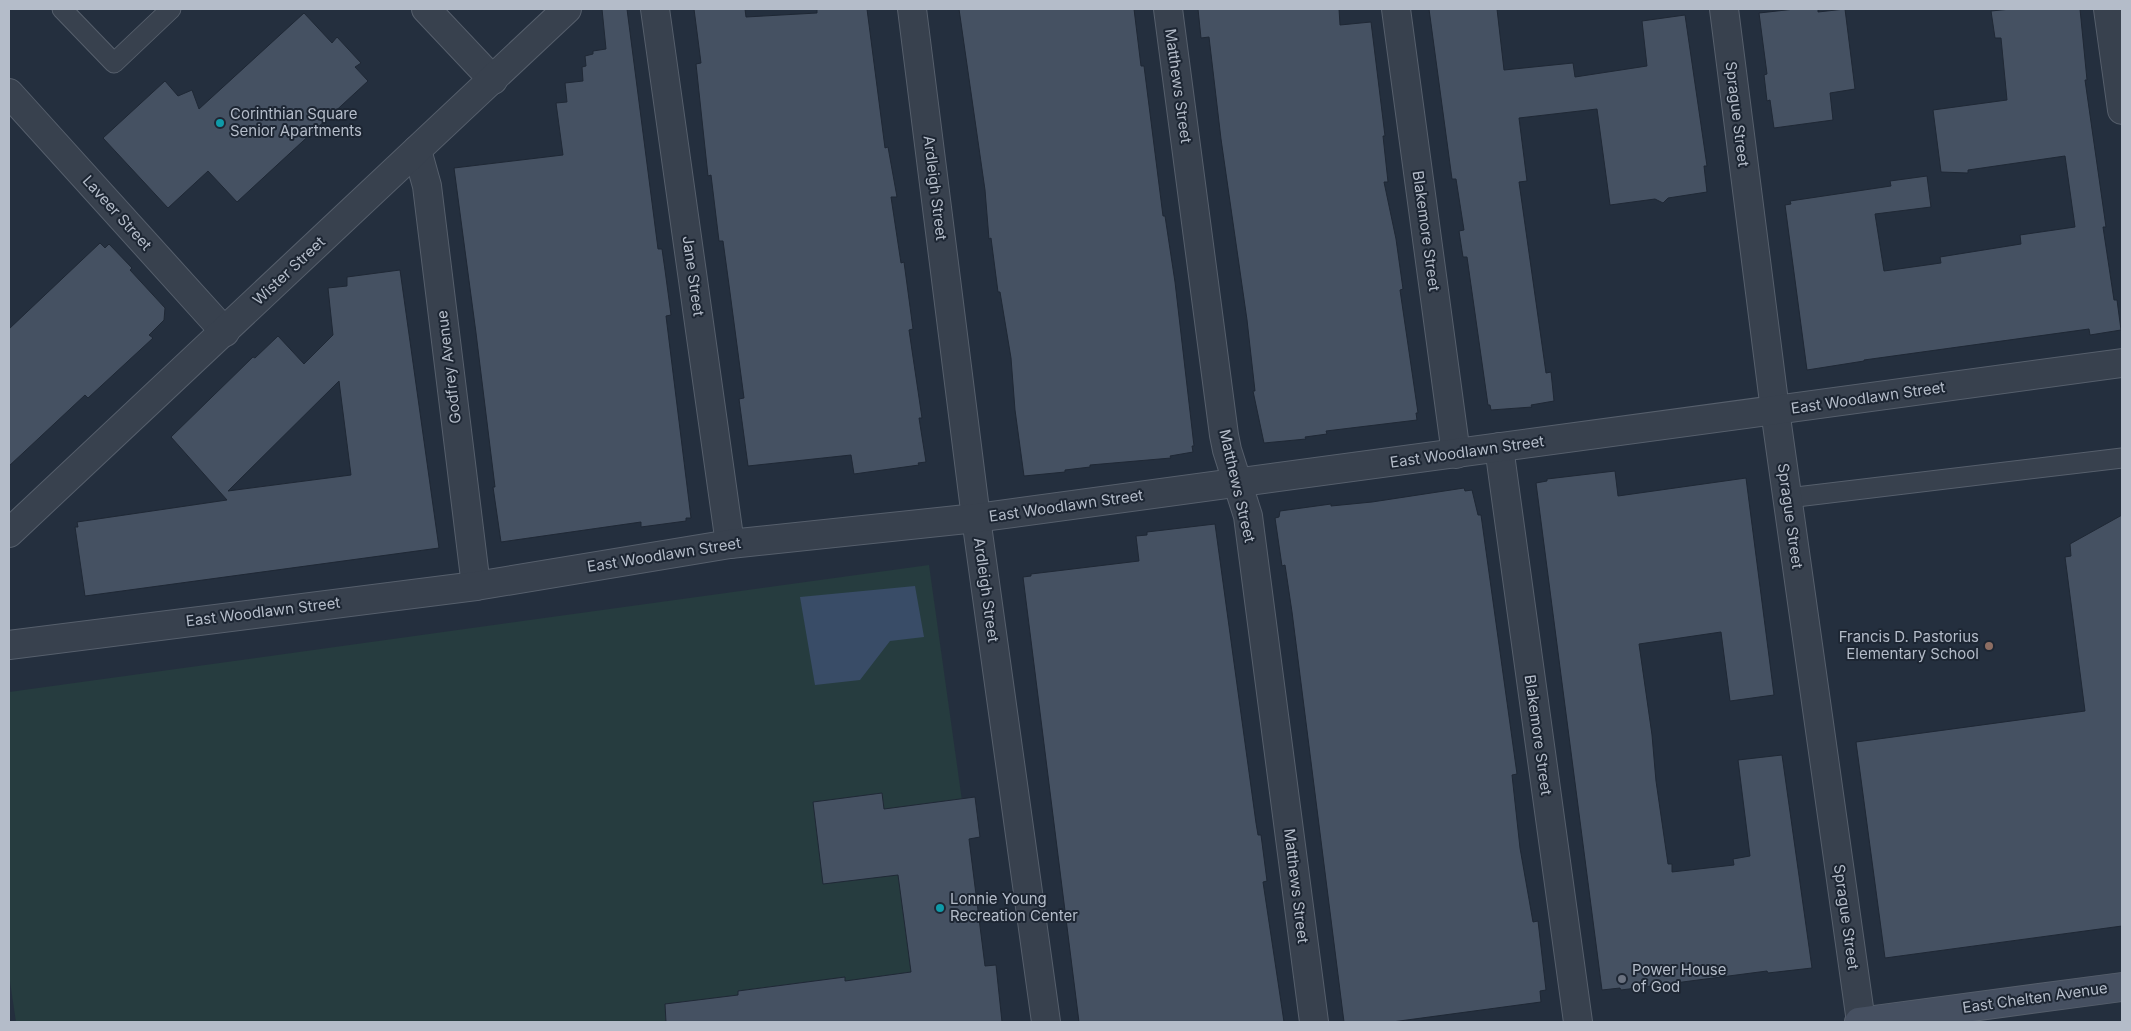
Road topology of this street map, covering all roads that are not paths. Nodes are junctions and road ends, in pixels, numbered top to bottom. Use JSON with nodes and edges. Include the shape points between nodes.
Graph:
{"nodes":[{"id":1,"x":62,"y":9,"type":"edge"},
{"id":2,"x":171,"y":9,"type":"edge"},
{"id":3,"x":426,"y":9,"type":"edge"},
{"id":4,"x":567,"y":9,"type":"edge"},
{"id":5,"x":655,"y":9,"type":"edge"},
{"id":6,"x":912,"y":9,"type":"edge"},
{"id":7,"x":1168,"y":9,"type":"edge"},
{"id":8,"x":1396,"y":9,"type":"edge"},
{"id":9,"x":1724,"y":9,"type":"edge"},
{"id":10,"x":2108,"y":9,"type":"edge"},
{"id":11,"x":493,"y":80,"type":"junction"},
{"id":12,"x":9,"y":93,"type":"edge"},
{"id":13,"x":2122,"y":110,"type":"edge"},
{"id":14,"x":417,"y":150,"type":"junction"},
{"id":15,"x":225,"y":332,"type":"junction"},
{"id":16,"x":2122,"y":363,"type":"edge"},
{"id":17,"x":1776,"y":410,"type":"junction"},
{"id":18,"x":1499,"y":447,"type":"junction"},
{"id":19,"x":1456,"y":454,"type":"junction"},
{"id":20,"x":2122,"y":458,"type":"edge"},
{"id":21,"x":1238,"y":483,"type":"junction"},
{"id":22,"x":1788,"y":498,"type":"junction"},
{"id":23,"x":976,"y":518,"type":"junction"},
{"id":24,"x":9,"y":533,"type":"edge"},
{"id":25,"x":730,"y":544,"type":"junction"},
{"id":26,"x":476,"y":586,"type":"junction"},
{"id":27,"x":9,"y":644,"type":"edge"},
{"id":28,"x":2122,"y":987,"type":"edge"},
{"id":29,"x":1046,"y":1022,"type":"edge"},
{"id":30,"x":1314,"y":1022,"type":"edge"},
{"id":31,"x":1578,"y":1022,"type":"edge"},
{"id":32,"x":1860,"y":1022,"type":"edge"}],
"edges":[{"from":1,"to":2,"type":"lane","via":[[114,63]]},
{"from":3,"to":11,"type":"street"},
{"from":4,"to":11,"type":"street","name":"Wister Street"},
{"from":5,"to":25,"type":"street","name":"Jane Street"},
{"from":6,"to":23,"type":"street","name":"Ardleigh Street"},
{"from":7,"to":21,"type":"street","name":"Matthews Street","via":[[1224,434]]},
{"from":8,"to":19,"type":"street","name":"Blakemore Street"},
{"from":9,"to":17,"type":"street","name":"Sprague Street"},
{"from":10,"to":13,"type":"street"},
{"from":11,"to":14,"type":"street","name":"Wister Street"},
{"from":12,"to":15,"type":"street","name":"Laveer Street"},
{"from":14,"to":15,"type":"street","name":"Wister Street"},
{"from":14,"to":26,"type":"street","name":"Godfrey Avenue","via":[[427,186]]},
{"from":15,"to":24,"type":"street","name":"Wister Street"},
{"from":16,"to":17,"type":"street","name":"East Woodlawn Street"},
{"from":17,"to":18,"type":"street","name":"East Woodlawn Street"},
{"from":17,"to":22,"type":"street","name":"Sprague Street"},
{"from":18,"to":19,"type":"street","name":"East Woodlawn Street"},
{"from":18,"to":31,"type":"street","name":"Blakemore Street"},
{"from":19,"to":21,"type":"street","name":"East Woodlawn Street"},
{"from":20,"to":22,"type":"lane"},
{"from":21,"to":23,"type":"street","name":"East Woodlawn Street"},
{"from":21,"to":30,"type":"street","name":"Matthews Street","via":[[1248,516]]},
{"from":22,"to":32,"type":"street","name":"Sprague Street"},
{"from":23,"to":25,"type":"street","name":"East Woodlawn Street"},
{"from":23,"to":29,"type":"street","name":"Ardleigh Street"},
{"from":25,"to":26,"type":"street","name":"East Woodlawn Street"},
{"from":26,"to":27,"type":"street","name":"East Woodlawn Street"},
{"from":28,"to":32,"type":"street","name":"East Chelten Avenue"}]}
